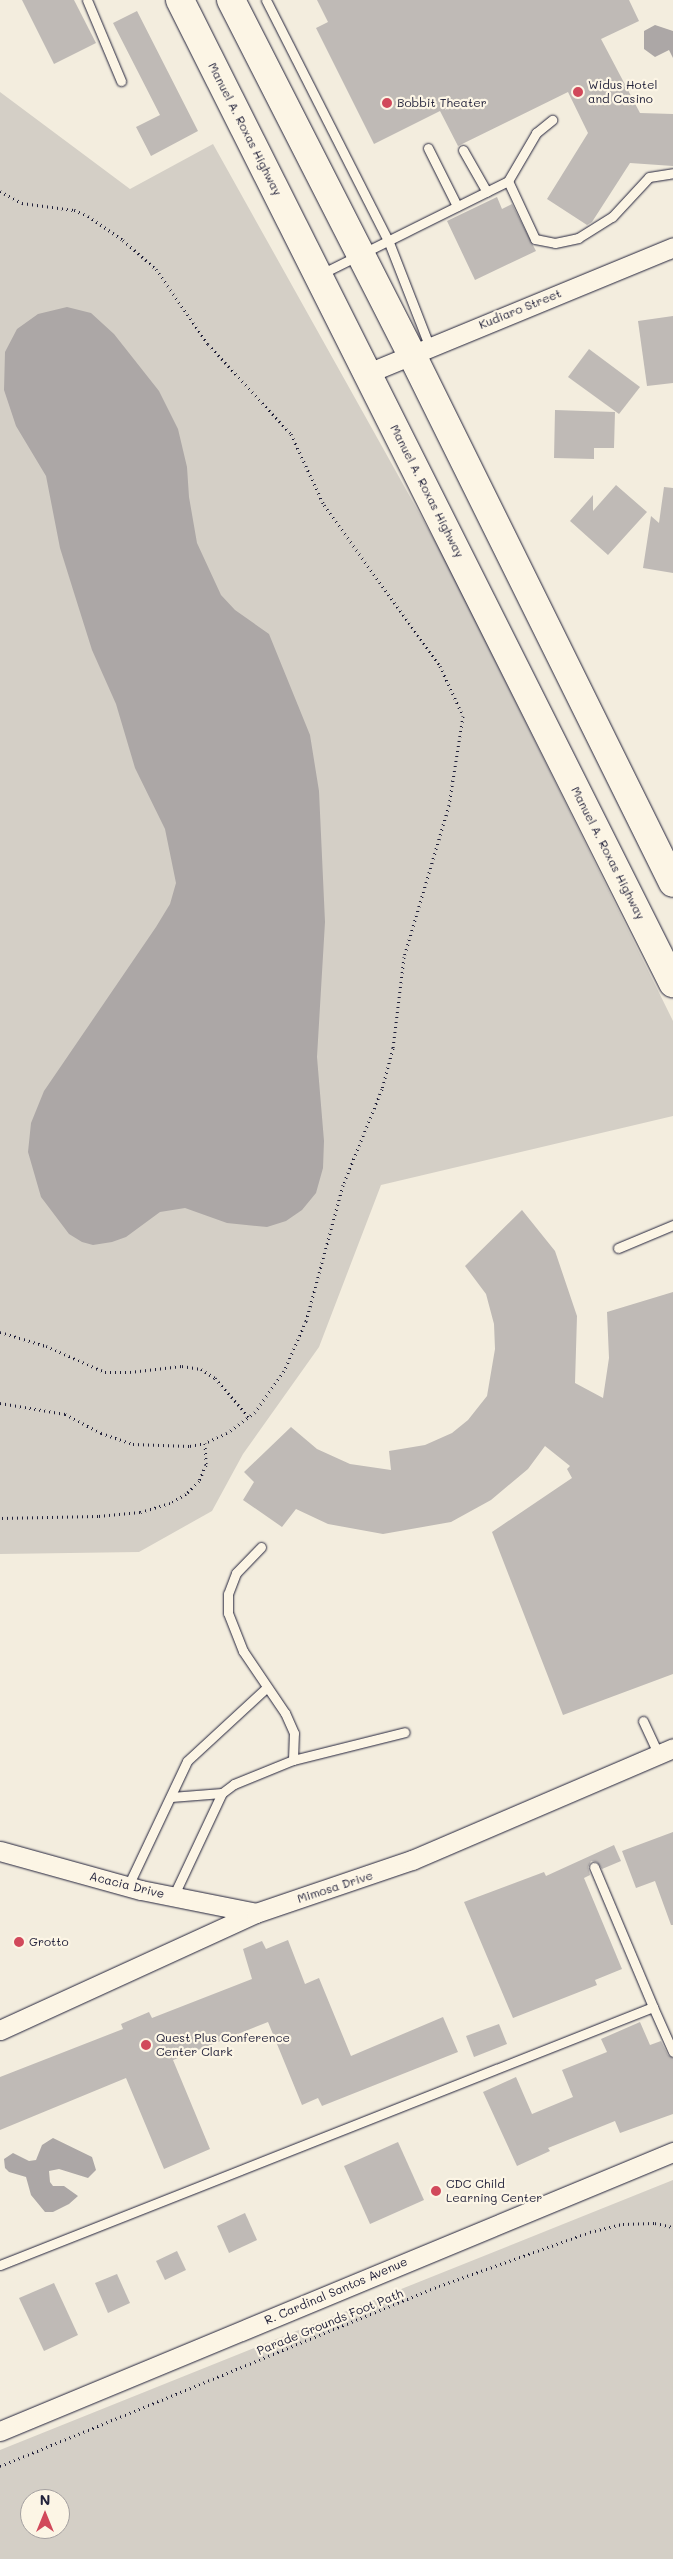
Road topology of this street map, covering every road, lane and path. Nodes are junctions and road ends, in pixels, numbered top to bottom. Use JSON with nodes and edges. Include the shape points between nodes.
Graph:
{"nodes":[{"id":1,"x":88,"y":0,"type":"edge"},
{"id":2,"x":180,"y":0,"type":"edge"},
{"id":3,"x":231,"y":0,"type":"edge"},
{"id":4,"x":266,"y":0,"type":"edge"},
{"id":5,"x":121,"y":81,"type":"dead end"},
{"id":6,"x":552,"y":120,"type":"dead end"},
{"id":7,"x":428,"y":148,"type":"dead end"},
{"id":8,"x":463,"y":150,"type":"dead end"},
{"id":9,"x":673,"y":173,"type":"edge"},
{"id":10,"x":508,"y":181,"type":"junction"},
{"id":11,"x":0,"y":191,"type":"edge"},
{"id":12,"x":487,"y":192,"type":"junction"},
{"id":13,"x":457,"y":206,"type":"junction"},
{"id":14,"x":388,"y":240,"type":"junction"},
{"id":15,"x":673,"y":247,"type":"edge"},
{"id":16,"x":359,"y":255,"type":"junction"},
{"id":17,"x":318,"y":276,"type":"junction"},
{"id":18,"x":420,"y":349,"type":"junction"},
{"id":19,"x":368,"y":373,"type":"junction"},
{"id":20,"x":673,"y":883,"type":"edge"},
{"id":21,"x":673,"y":983,"type":"edge"},
{"id":22,"x":673,"y":1225,"type":"edge"},
{"id":23,"x":618,"y":1248,"type":"dead end"},
{"id":24,"x":0,"y":1332,"type":"edge"},
{"id":25,"x":0,"y":1403,"type":"edge"},
{"id":26,"x":249,"y":1417,"type":"junction"},
{"id":27,"x":205,"y":1443,"type":"junction"},
{"id":28,"x":0,"y":1518,"type":"edge"},
{"id":29,"x":261,"y":1547,"type":"dead end"},
{"id":30,"x":266,"y":1688,"type":"junction"},
{"id":31,"x":643,"y":1721,"type":"dead end"},
{"id":32,"x":405,"y":1732,"type":"dead end"},
{"id":33,"x":665,"y":1750,"type":"edge"},
{"id":34,"x":293,"y":1760,"type":"junction"},
{"id":35,"x":222,"y":1793,"type":"junction"},
{"id":36,"x":171,"y":1797,"type":"junction"},
{"id":37,"x":0,"y":1851,"type":"edge"},
{"id":38,"x":594,"y":1867,"type":"dead end"},
{"id":39,"x":128,"y":1886,"type":"junction"},
{"id":40,"x":173,"y":1897,"type":"junction"},
{"id":41,"x":256,"y":1913,"type":"junction"},
{"id":42,"x":653,"y":2007,"type":"junction"},
{"id":43,"x":0,"y":2030,"type":"edge"},
{"id":44,"x":673,"y":2052,"type":"edge"},
{"id":45,"x":673,"y":2152,"type":"edge"},
{"id":46,"x":673,"y":2227,"type":"edge"},
{"id":47,"x":0,"y":2265,"type":"edge"},
{"id":48,"x":0,"y":2431,"type":"edge"},
{"id":49,"x":0,"y":2466,"type":"edge"}],
"edges":[{"from":1,"to":5,"type":"lane"},
{"from":2,"to":17,"type":"main road","name":"Manuel A. Roxas Highway"},
{"from":3,"to":16,"type":"main road"},
{"from":4,"to":14,"type":"lane"},
{"from":6,"to":10,"type":"lane","via":[[536,133]]},
{"from":7,"to":13,"type":"lane"},
{"from":8,"to":12,"type":"lane"},
{"from":9,"to":10,"type":"lane","via":[[649,177],[612,216],[578,238],[555,243],[535,239]]},
{"from":10,"to":12,"type":"lane"},
{"from":11,"to":26,"type":"path","via":[[22,203],[74,210],[88,216],[123,240],[156,269],[208,344],[291,434],[324,505],[440,666],[463,716],[449,805],[404,957],[392,1048],[382,1089],[343,1186],[306,1321],[284,1371]]},
{"from":12,"to":13,"type":"lane"},
{"from":13,"to":14,"type":"lane"},
{"from":14,"to":16,"type":"lane"},
{"from":14,"to":18,"type":"lane"},
{"from":15,"to":18,"type":"street","name":"Kudiaro Street"},
{"from":16,"to":17,"type":"lane"},
{"from":16,"to":18,"type":"main road"},
{"from":17,"to":19,"type":"main road","name":"Manuel A. Roxas Highway"},
{"from":18,"to":19,"type":"street","name":"Kudiaro Street"},
{"from":18,"to":20,"type":"main road"},
{"from":19,"to":21,"type":"main road","name":"Manuel A. Roxas Highway"},
{"from":22,"to":23,"type":"lane"},
{"from":24,"to":26,"type":"path","via":[[46,1346],[105,1372],[182,1366],[201,1369],[215,1378]]},
{"from":25,"to":27,"type":"path","via":[[65,1414],[101,1434],[133,1444],[190,1446]]},
{"from":26,"to":27,"type":"path"},
{"from":27,"to":28,"type":"path","via":[[206,1465],[199,1481],[170,1503],[140,1512],[98,1516]]},
{"from":29,"to":30,"type":"lane","via":[[236,1573],[228,1594],[228,1613],[243,1651]]},
{"from":30,"to":34,"type":"lane","via":[[286,1713],[294,1733]]},
{"from":30,"to":36,"type":"lane","via":[[187,1761]]},
{"from":31,"to":33,"type":"lane"},
{"from":32,"to":34,"type":"lane"},
{"from":33,"to":41,"type":"street","name":"Mimosa Drive","via":[[412,1860]]},
{"from":34,"to":35,"type":"lane","via":[[234,1784]]},
{"from":35,"to":36,"type":"lane"},
{"from":35,"to":40,"type":"lane"},
{"from":36,"to":39,"type":"lane"},
{"from":37,"to":39,"type":"street","name":"Acacia Drive"},
{"from":38,"to":42,"type":"lane"},
{"from":39,"to":40,"type":"street","name":"Acacia Drive"},
{"from":40,"to":41,"type":"street","name":"Acacia Drive"},
{"from":41,"to":43,"type":"street","name":"Mimosa Drive"},
{"from":42,"to":44,"type":"lane"},
{"from":42,"to":47,"type":"lane"},
{"from":45,"to":48,"type":"street","name":"R. Cardinal Santos Avenue"},
{"from":46,"to":49,"type":"path","name":"Parade Grounds Foot Path","via":[[655,2223],[623,2224],[439,2286]]}]}
